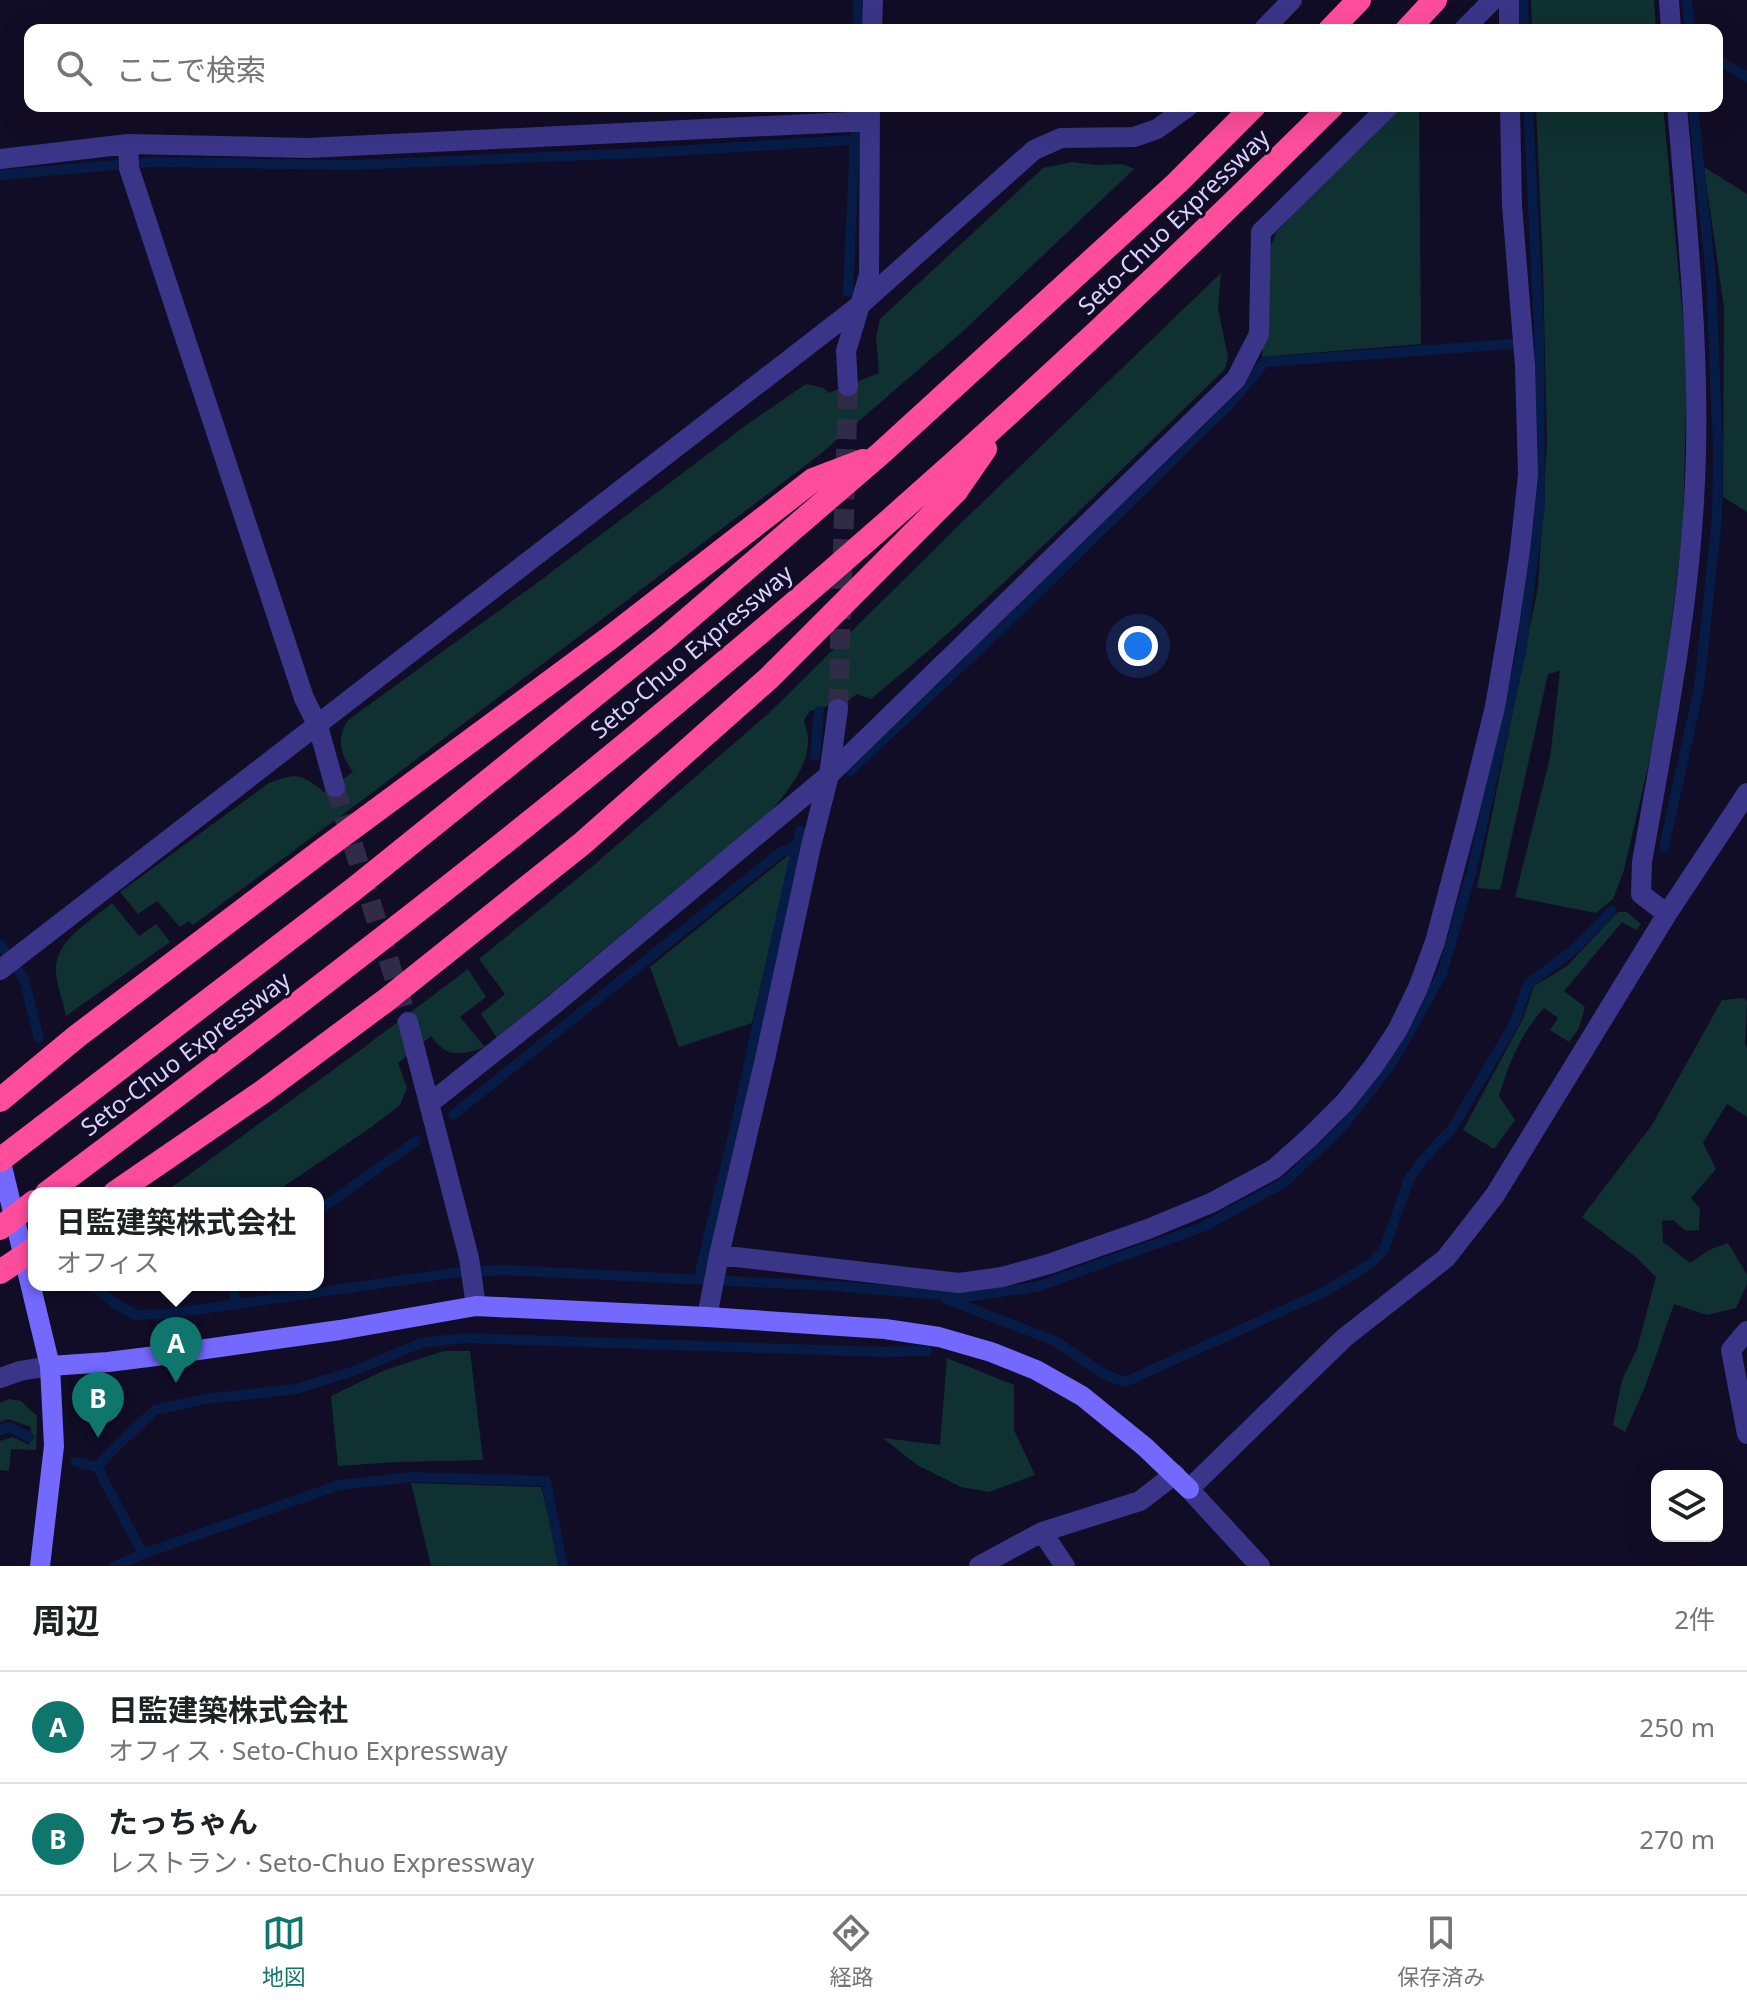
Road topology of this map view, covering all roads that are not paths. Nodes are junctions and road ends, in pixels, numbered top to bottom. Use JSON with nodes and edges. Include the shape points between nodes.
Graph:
{"nodes":[{"id":1,"x":873,"y":0,"type":"edge"},
{"id":2,"x":1292,"y":0,"type":"edge"},
{"id":3,"x":1359,"y":0,"type":"edge"},
{"id":4,"x":1435,"y":0,"type":"edge"},
{"id":5,"x":1493,"y":0,"type":"edge"},
{"id":6,"x":1509,"y":0,"type":"edge"},
{"id":7,"x":1669,"y":0,"type":"edge"},
{"id":8,"x":872,"y":24,"type":"edge"},
{"id":9,"x":1269,"y":24,"type":"edge"},
{"id":10,"x":1336,"y":24,"type":"edge"},
{"id":11,"x":1413,"y":24,"type":"edge"},
{"id":12,"x":1469,"y":24,"type":"edge"},
{"id":13,"x":1509,"y":24,"type":"edge"},
{"id":14,"x":1671,"y":24,"type":"edge"},
{"id":15,"x":1181,"y":112,"type":"edge"},
{"id":16,"x":1248,"y":112,"type":"edge"},
{"id":17,"x":1326,"y":112,"type":"edge"},
{"id":18,"x":1383,"y":112,"type":"edge"},
{"id":19,"x":1510,"y":112,"type":"edge"},
{"id":20,"x":1678,"y":112,"type":"edge"},
{"id":21,"x":870,"y":114,"type":"edge"},
{"id":22,"x":128,"y":156,"type":"junction"},
{"id":23,"x":0,"y":159,"type":"edge"},
{"id":24,"x":860,"y":305,"type":"junction"},
{"id":25,"x":848,"y":386,"type":"tunnel mouth"},
{"id":26,"x":1011,"y":411,"type":"junction"},
{"id":27,"x":880,"y":454,"type":"junction"},
{"id":28,"x":838,"y":709,"type":"tunnel mouth"},
{"id":29,"x":318,"y":726,"type":"junction"},
{"id":30,"x":829,"y":775,"type":"junction"},
{"id":31,"x":335,"y":787,"type":"tunnel mouth"},
{"id":32,"x":1747,"y":793,"type":"edge"},
{"id":33,"x":1667,"y":914,"type":"junction"},
{"id":34,"x":0,"y":970,"type":"edge"},
{"id":35,"x":408,"y":1022,"type":"tunnel mouth"},
{"id":36,"x":0,"y":1100,"type":"edge"},
{"id":37,"x":429,"y":1104,"type":"junction"},
{"id":38,"x":0,"y":1159,"type":"edge"},
{"id":39,"x":55,"y":1187,"type":"edge"},
{"id":40,"x":124,"y":1187,"type":"edge"},
{"id":41,"x":28,"y":1207,"type":"edge"},
{"id":42,"x":0,"y":1228,"type":"edge"},
{"id":43,"x":28,"y":1253,"type":"edge"},
{"id":44,"x":718,"y":1262,"type":"junction"},
{"id":45,"x":0,"y":1272,"type":"edge"},
{"id":46,"x":28,"y":1275,"type":"edge"},
{"id":47,"x":32,"y":1291,"type":"edge"},
{"id":48,"x":476,"y":1306,"type":"junction"},
{"id":49,"x":707,"y":1317,"type":"junction"},
{"id":50,"x":1747,"y":1331,"type":"edge"},
{"id":51,"x":50,"y":1366,"type":"junction"},
{"id":52,"x":0,"y":1378,"type":"edge"},
{"id":53,"x":1747,"y":1434,"type":"edge"},
{"id":54,"x":1175,"y":1474,"type":"junction"},
{"id":55,"x":1189,"y":1489,"type":"junction"},
{"id":56,"x":1042,"y":1532,"type":"junction"},
{"id":57,"x":40,"y":1566,"type":"edge"},
{"id":58,"x":979,"y":1566,"type":"edge"},
{"id":59,"x":1065,"y":1566,"type":"edge"},
{"id":60,"x":1260,"y":1566,"type":"edge"}],
"edges":[{"from":1,"to":8,"type":"street"},
{"from":2,"to":9,"type":"street"},
{"from":3,"to":10,"type":"highway"},
{"from":4,"to":11,"type":"highway"},
{"from":5,"to":12,"type":"street"},
{"from":6,"to":13,"type":"street"},
{"from":7,"to":14,"type":"street"},
{"from":15,"to":24,"type":"street","via":[[1134,137],[1061,138],[1034,150]]},
{"from":16,"to":27,"type":"highway","name":"Seto-Chuo Expressway"},
{"from":17,"to":26,"type":"highway","name":"Seto-Chuo Expressway"},
{"from":18,"to":30,"type":"street","via":[[1261,232],[1259,334],[1236,379]]},
{"from":19,"to":44,"type":"street","via":[[1528,475],[1512,610],[1491,721],[1435,942],[1397,1031],[1373,1067],[1345,1102],[1274,1169],[1211,1203],[1049,1264],[959,1283]]},
{"from":20,"to":33,"type":"street","via":[[1697,393],[1694,500],[1685,607],[1641,894]]},
{"from":21,"to":22,"type":"street"},
{"from":21,"to":24,"type":"street","via":[[869,275]]},
{"from":22,"to":23,"type":"street"},
{"from":22,"to":29,"type":"street","via":[[304,698]]},
{"from":24,"to":25,"type":"street","via":[[846,351]]},
{"from":24,"to":29,"type":"street"},
{"from":26,"to":39,"type":"highway","name":"Seto-Chuo Expressway","via":[[706,678],[395,930]]},
{"from":26,"to":40,"type":"highway","via":[[956,491],[769,678],[584,842],[385,1001]]},
{"from":27,"to":36,"type":"highway","via":[[813,480],[76,1037]]},
{"from":27,"to":38,"type":"highway","name":"Seto-Chuo Expressway","bridge":true,"via":[[535,744]]},
{"from":28,"to":30,"type":"street"},
{"from":29,"to":31,"type":"street"},
{"from":29,"to":34,"type":"street"},
{"from":30,"to":37,"type":"street"},
{"from":30,"to":44,"type":"street"},
{"from":32,"to":33,"type":"street"},
{"from":33,"to":55,"type":"street","via":[[1495,1195],[1446,1258],[1344,1338]]},
{"from":35,"to":37,"type":"street"},
{"from":37,"to":48,"type":"street","via":[[469,1258]]},
{"from":38,"to":46,"type":"street"},
{"from":41,"to":42,"type":"highway","bridge":true},
{"from":43,"to":45,"type":"highway","bridge":true},
{"from":44,"to":49,"type":"street"},
{"from":47,"to":51,"type":"street"},
{"from":48,"to":49,"type":"street"},
{"from":48,"to":51,"type":"street","via":[[340,1330]]},
{"from":49,"to":54,"type":"street","via":[[885,1329],[991,1352],[1082,1396]]},
{"from":50,"to":53,"type":"street","via":[[1731,1350]]},
{"from":51,"to":52,"type":"street"},
{"from":51,"to":57,"type":"street","via":[[54,1446]]},
{"from":54,"to":55,"type":"street"},
{"from":54,"to":56,"type":"street","via":[[1140,1501]]},
{"from":55,"to":60,"type":"street"},
{"from":56,"to":58,"type":"street"},
{"from":56,"to":59,"type":"street"}]}
